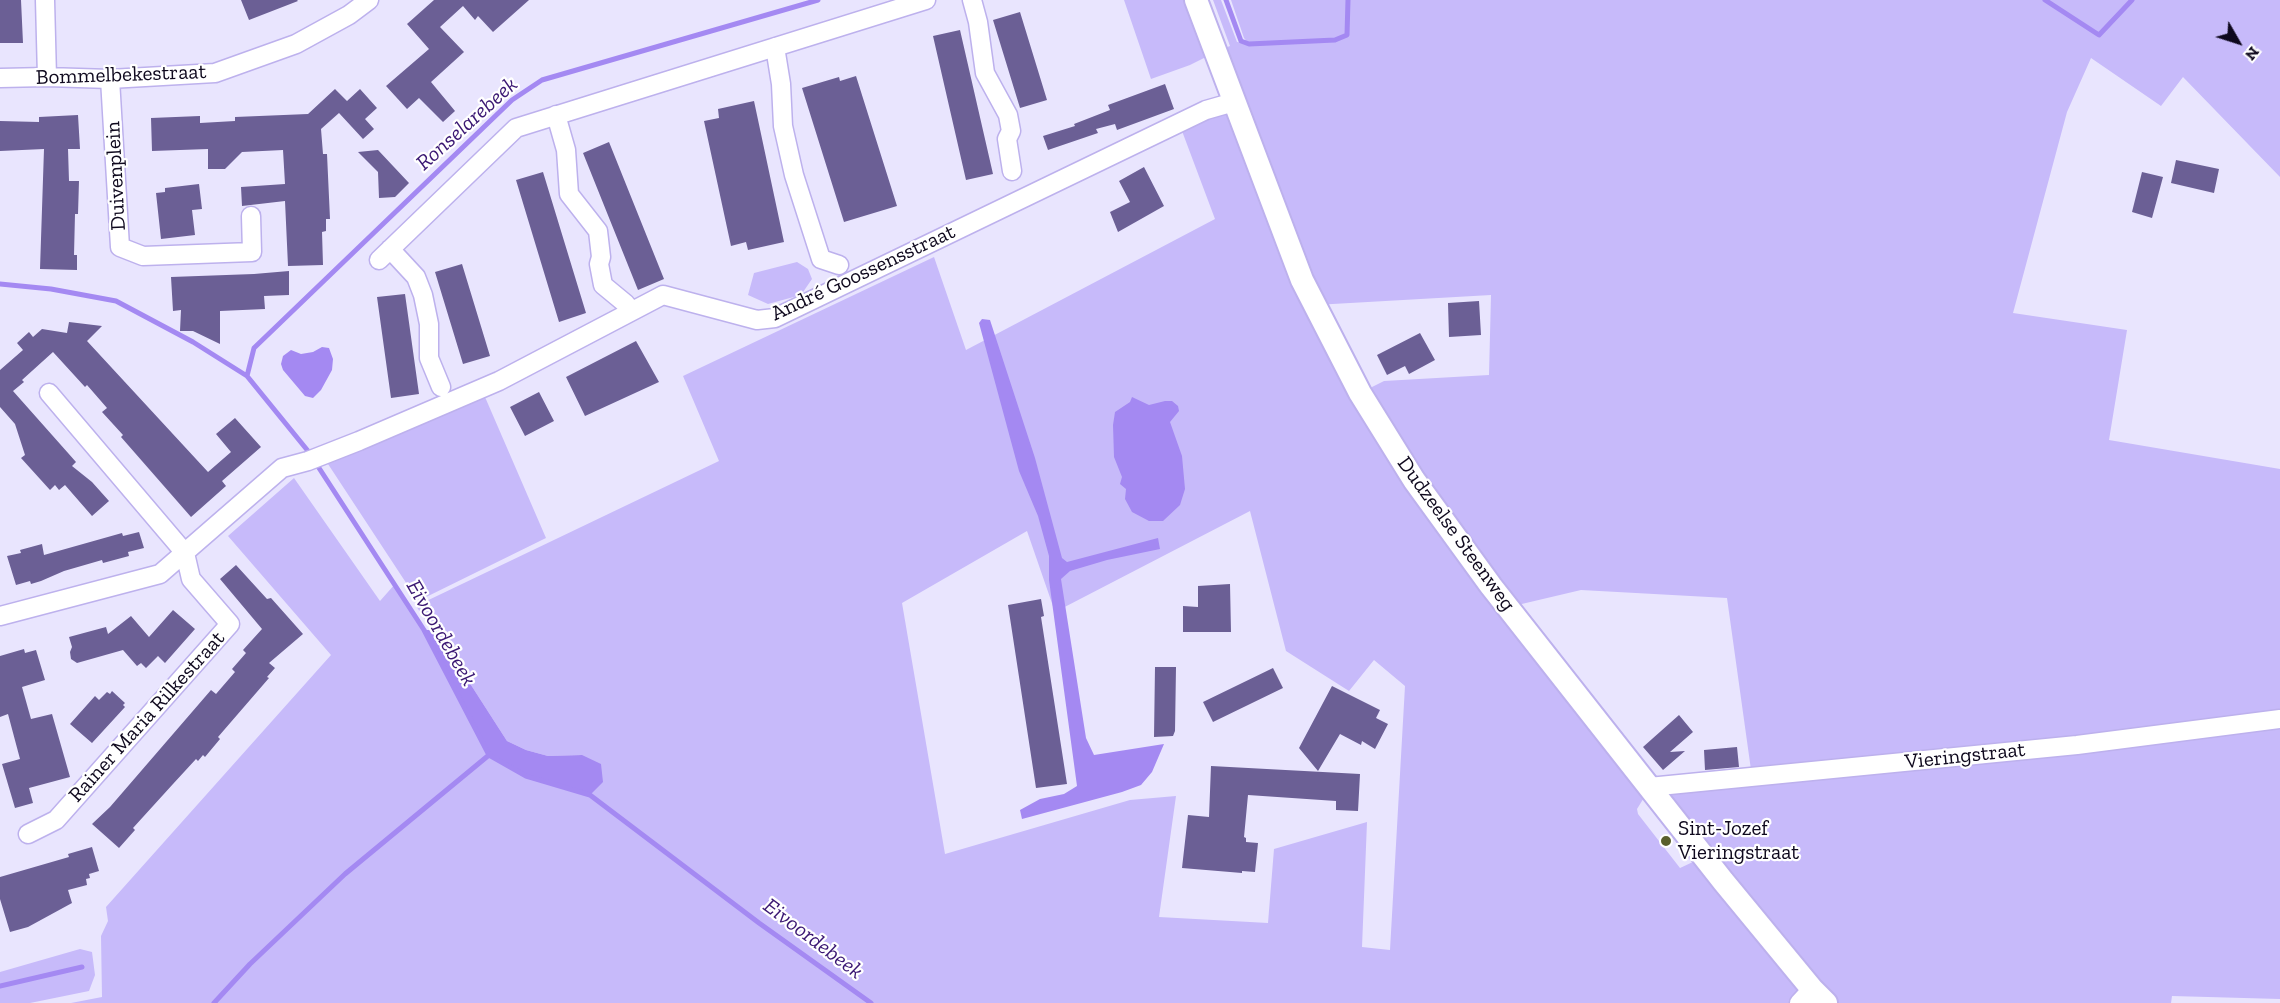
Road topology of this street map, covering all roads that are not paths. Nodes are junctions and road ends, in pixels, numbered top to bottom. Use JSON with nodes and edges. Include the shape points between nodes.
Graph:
{"nodes":[{"id":1,"x":45,"y":0,"type":"edge"},
{"id":2,"x":369,"y":0,"type":"edge"},
{"id":3,"x":926,"y":0,"type":"edge"},
{"id":4,"x":972,"y":0,"type":"edge"},
{"id":5,"x":1196,"y":0,"type":"edge"},
{"id":6,"x":775,"y":47,"type":"junction"},
{"id":7,"x":47,"y":77,"type":"junction"},
{"id":8,"x":0,"y":78,"type":"edge"},
{"id":9,"x":110,"y":79,"type":"junction"},
{"id":10,"x":1234,"y":102,"type":"junction"},
{"id":11,"x":556,"y":115,"type":"junction"},
{"id":12,"x":1012,"y":171,"type":"dead end"},
{"id":13,"x":251,"y":216,"type":"dead end"},
{"id":14,"x":839,"y":265,"type":"dead end"},
{"id":15,"x":626,"y":304,"type":"dead end"},
{"id":16,"x":441,"y":387,"type":"dead end"},
{"id":17,"x":49,"y":393,"type":"dead end"},
{"id":18,"x":185,"y":553,"type":"junction"},
{"id":19,"x":0,"y":616,"type":"edge"},
{"id":20,"x":2280,"y":719,"type":"edge"},
{"id":21,"x":1650,"y":787,"type":"junction"},
{"id":22,"x":28,"y":834,"type":"dead end"},
{"id":23,"x":1812,"y":998,"type":"edge"}],
"edges":[{"from":1,"to":7,"type":"street"},
{"from":2,"to":9,"type":"street","name":"Bommelbekestraat","via":[[296,44],[215,73]]},
{"from":3,"to":6,"type":"street"},
{"from":4,"to":12,"type":"street","via":[[985,73],[1008,116]]},
{"from":5,"to":10,"type":"main road","name":"Dudzeelse Steenweg"},
{"from":6,"to":11,"type":"street"},
{"from":6,"to":14,"type":"street","name":"André Goossensstraat","via":[[783,126],[794,175],[821,259]]},
{"from":7,"to":8,"type":"street","name":"Bommelbekestraat"},
{"from":7,"to":9,"type":"street","name":"Bommelbekestraat"},
{"from":9,"to":13,"type":"street","name":"Duivenplein","via":[[120,247],[143,256],[252,252]]},
{"from":10,"to":18,"type":"street","name":"André Goossensstraat","via":[[1206,110],[775,318],[757,320],[663,295],[499,381],[282,468]]},
{"from":10,"to":21,"type":"main road","name":"Dudzeelse Steenweg","via":[[1302,280],[1360,393],[1414,480],[1491,586]]},
{"from":11,"to":15,"type":"street","via":[[566,150],[569,194],[598,231],[598,264],[603,285]]},
{"from":11,"to":16,"type":"street","via":[[516,128],[384,255],[416,277],[429,324],[429,358]]},
{"from":17,"to":18,"type":"street","name":"Rainer Maria Rilkestraat"},
{"from":18,"to":19,"type":"street","name":"André Goossensstraat","via":[[160,574]]},
{"from":18,"to":22,"type":"street","name":"Rainer Maria Rilkestraat","via":[[191,579],[230,624],[56,820]]},
{"from":20,"to":21,"type":"street","name":"Vieringstraat","via":[[2077,745]]},
{"from":21,"to":23,"type":"main road","name":"Dudzeelse Steenweg"}]}
